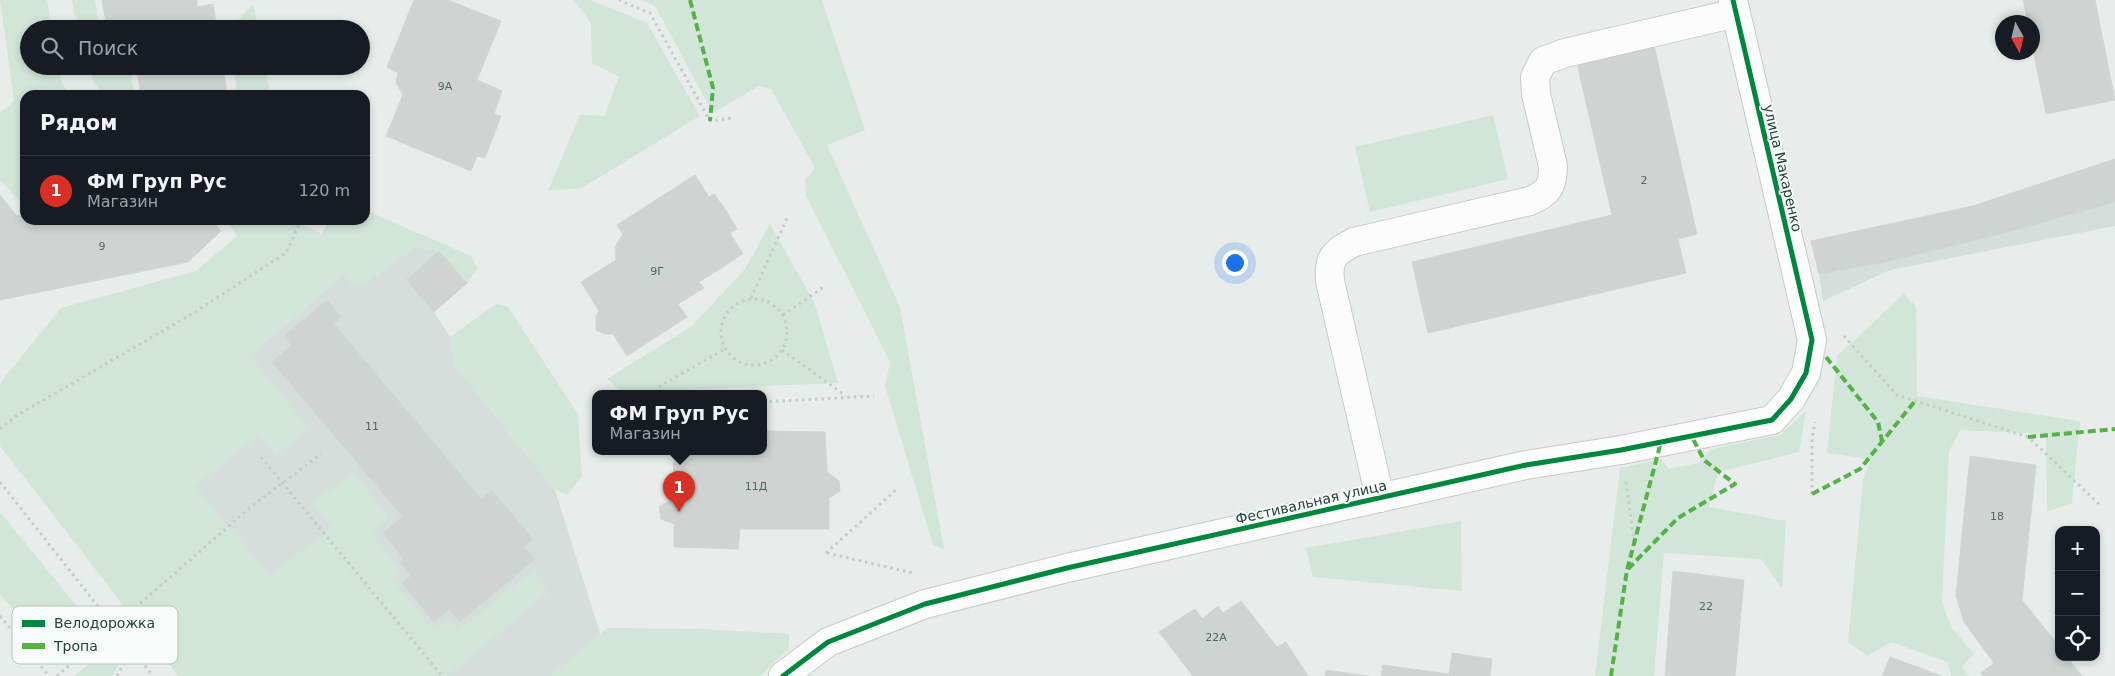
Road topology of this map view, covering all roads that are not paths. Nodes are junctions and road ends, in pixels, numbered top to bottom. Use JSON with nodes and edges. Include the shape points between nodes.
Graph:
{"nodes":[{"id":1,"x":1734,"y":6,"type":"edge"},
{"id":2,"x":1812,"y":340,"type":"joint"},
{"id":3,"x":1380,"y":498,"type":"junction"},
{"id":4,"x":783,"y":676,"type":"edge"}],
"edges":[{"from":1,"to":2,"type":"street","name":"улица Макаренко"},
{"from":1,"to":3,"type":"street","via":[[1543,61],[1535,77],[1536,94],[1553,179],[1542,196],[1354,242],[1336,252],[1329,267],[1330,281]]},
{"from":2,"to":3,"type":"street","name":"Фестивальная улица","via":[[1806,373],[1772,420],[1526,465]]},
{"from":3,"to":4,"type":"street","name":"Фестивальная улица","via":[[1067,568],[925,604],[828,642]]}]}
